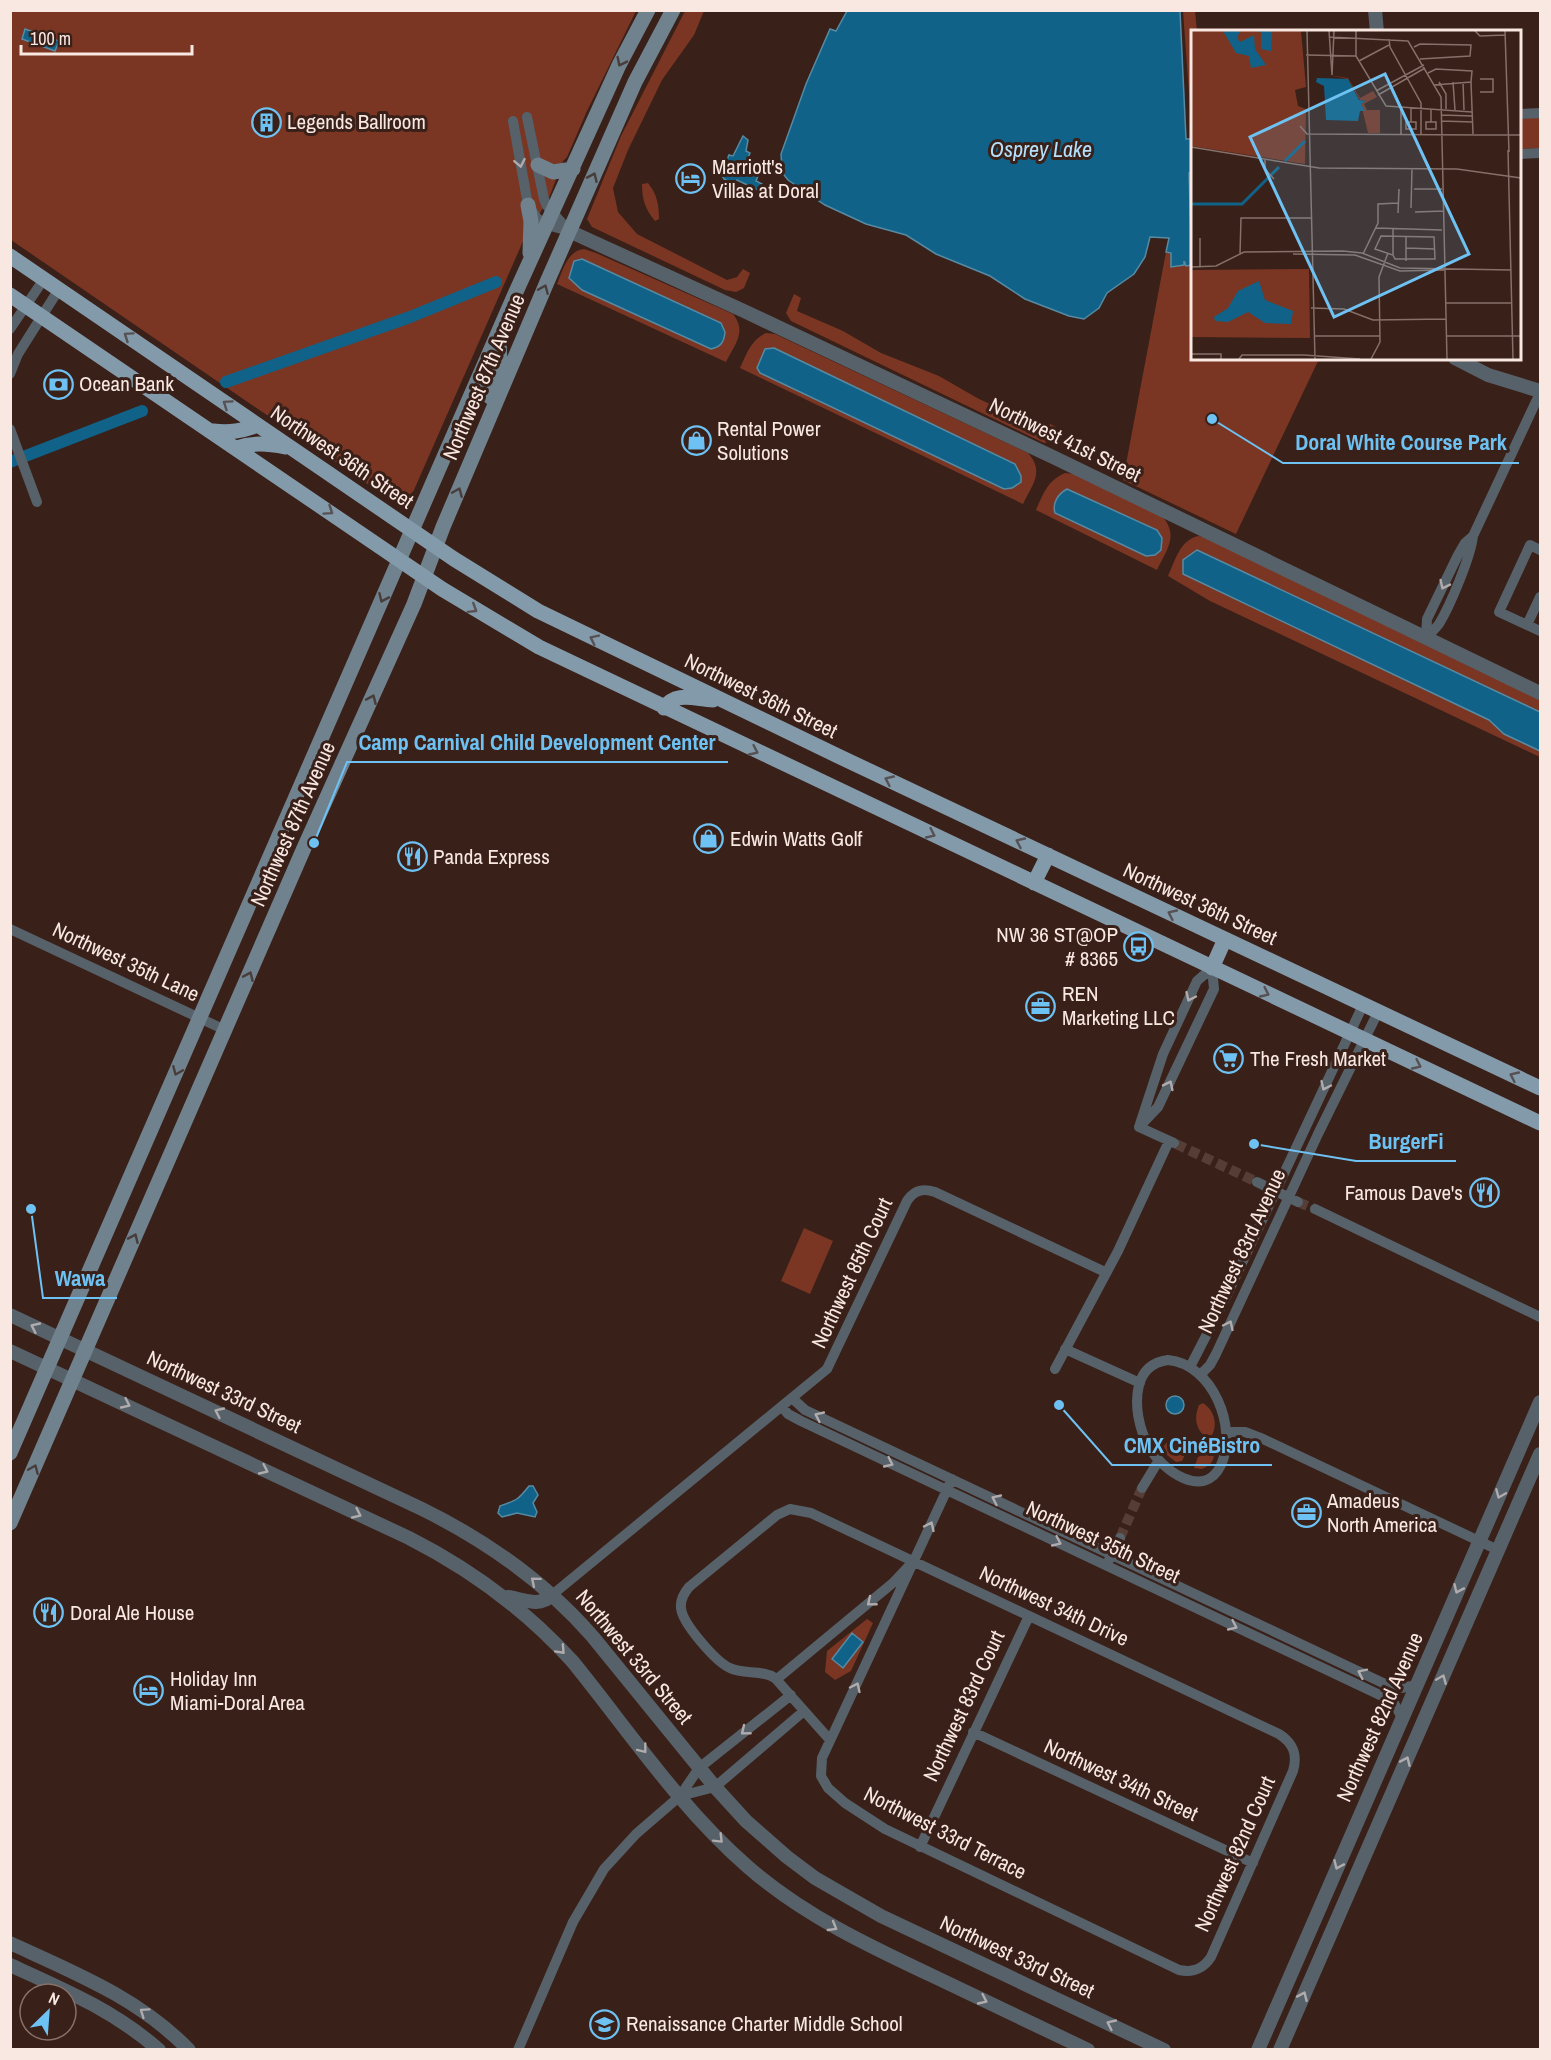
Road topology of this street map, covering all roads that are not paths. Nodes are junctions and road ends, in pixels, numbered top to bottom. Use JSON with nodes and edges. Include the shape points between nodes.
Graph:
{"nodes":[{"id":1,"x":648,"y":10,"type":"edge"},
{"id":2,"x":673,"y":10,"type":"edge"},
{"id":3,"x":1375,"y":10,"type":"edge"},
{"id":4,"x":1377,"y":30,"type":"edge"},
{"id":5,"x":1540,"y":113,"type":"edge"},
{"id":6,"x":1521,"y":114,"type":"edge"},
{"id":7,"x":528,"y":117,"type":"dead end"},
{"id":8,"x":513,"y":121,"type":"dead end"},
{"id":9,"x":1540,"y":153,"type":"edge"},
{"id":10,"x":1521,"y":154,"type":"edge"},
{"id":11,"x":538,"y":165,"type":"junction"},
{"id":12,"x":573,"y":169,"type":"junction"},
{"id":13,"x":528,"y":205,"type":"junction"},
{"id":14,"x":550,"y":219,"type":"junction"},
{"id":15,"x":569,"y":231,"type":"junction"},
{"id":16,"x":10,"y":256,"type":"edge"},
{"id":17,"x":530,"y":262,"type":"junction"},
{"id":18,"x":44,"y":279,"type":"junction"},
{"id":19,"x":59,"y":289,"type":"junction"},
{"id":20,"x":10,"y":294,"type":"edge"},
{"id":21,"x":26,"y":305,"type":"junction"},
{"id":22,"x":43,"y":317,"type":"junction"},
{"id":23,"x":10,"y":329,"type":"edge"},
{"id":24,"x":499,"y":330,"type":"junction"},
{"id":25,"x":1459,"y":360,"type":"edge"},
{"id":26,"x":10,"y":374,"type":"edge"},
{"id":27,"x":1540,"y":392,"type":"edge"},
{"id":28,"x":494,"y":408,"type":"junction"},
{"id":29,"x":258,"y":425,"type":"junction"},
{"id":30,"x":210,"y":430,"type":"junction"},
{"id":31,"x":12,"y":433,"type":"edge"},
{"id":32,"x":236,"y":448,"type":"junction"},
{"id":33,"x":293,"y":448,"type":"junction"},
{"id":34,"x":37,"y":502,"type":"dead end"},
{"id":35,"x":412,"y":530,"type":"junction"},
{"id":36,"x":436,"y":546,"type":"junction"},
{"id":37,"x":1540,"y":550,"type":"edge"},
{"id":38,"x":400,"y":560,"type":"junction"},
{"id":39,"x":424,"y":577,"type":"junction"},
{"id":40,"x":1540,"y":597,"type":"edge"},
{"id":41,"x":1527,"y":625,"type":"junction"},
{"id":42,"x":1540,"y":631,"type":"edge"},
{"id":43,"x":1426,"y":638,"type":"junction"},
{"id":44,"x":1540,"y":693,"type":"edge"},
{"id":45,"x":723,"y":701,"type":"junction"},
{"id":46,"x":664,"y":708,"type":"junction"},
{"id":47,"x":1048,"y":855,"type":"junction"},
{"id":48,"x":267,"y":864,"type":"junction"},
{"id":49,"x":293,"y":875,"type":"junction"},
{"id":50,"x":1034,"y":883,"type":"junction"},
{"id":51,"x":10,"y":929,"type":"edge"},
{"id":52,"x":1225,"y":939,"type":"junction"},
{"id":53,"x":1212,"y":968,"type":"junction"},
{"id":54,"x":1363,"y":1005,"type":"junction"},
{"id":55,"x":1378,"y":1012,"type":"junction"},
{"id":56,"x":200,"y":1017,"type":"junction"},
{"id":57,"x":225,"y":1030,"type":"junction"},
{"id":58,"x":1174,"y":1031,"type":"junction"},
{"id":59,"x":1350,"y":1033,"type":"junction"},
{"id":60,"x":1191,"y":1038,"type":"junction"},
{"id":61,"x":1364,"y":1040,"type":"junction"},
{"id":62,"x":1540,"y":1089,"type":"edge"},
{"id":63,"x":1540,"y":1123,"type":"edge"},
{"id":64,"x":1139,"y":1128,"type":"junction"},
{"id":65,"x":1257,"y":1182,"type":"tunnel mouth"},
{"id":66,"x":1275,"y":1191,"type":"junction"},
{"id":67,"x":1293,"y":1199,"type":"junction"},
{"id":68,"x":1315,"y":1209,"type":"tunnel mouth"},
{"id":69,"x":1105,"y":1272,"type":"junction"},
{"id":70,"x":10,"y":1315,"type":"edge"},
{"id":71,"x":1540,"y":1317,"type":"edge"},
{"id":72,"x":60,"y":1338,"type":"junction"},
{"id":73,"x":1065,"y":1349,"type":"junction"},
{"id":74,"x":86,"y":1350,"type":"junction"},
{"id":75,"x":10,"y":1351,"type":"edge"},
{"id":76,"x":47,"y":1367,"type":"junction"},
{"id":77,"x":1190,"y":1367,"type":"junction"},
{"id":78,"x":1055,"y":1370,"type":"dead end"},
{"id":79,"x":1200,"y":1375,"type":"junction"},
{"id":80,"x":73,"y":1379,"type":"junction"},
{"id":81,"x":1140,"y":1383,"type":"junction"},
{"id":82,"x":792,"y":1398,"type":"junction"},
{"id":83,"x":1540,"y":1402,"type":"edge"},
{"id":84,"x":782,"y":1407,"type":"junction"},
{"id":85,"x":1226,"y":1432,"type":"junction"},
{"id":86,"x":1521,"y":1446,"type":"junction"},
{"id":87,"x":10,"y":1453,"type":"edge"},
{"id":88,"x":1540,"y":1454,"type":"edge"},
{"id":89,"x":1159,"y":1460,"type":"junction"},
{"id":90,"x":952,"y":1479,"type":"junction"},
{"id":91,"x":1142,"y":1488,"type":"tunnel mouth"},
{"id":92,"x":947,"y":1490,"type":"junction"},
{"id":93,"x":10,"y":1523,"type":"edge"},
{"id":94,"x":1120,"y":1538,"type":"tunnel mouth"},
{"id":95,"x":1479,"y":1541,"type":"junction"},
{"id":96,"x":1498,"y":1550,"type":"junction"},
{"id":97,"x":1112,"y":1555,"type":"junction"},
{"id":98,"x":913,"y":1562,"type":"junction"},
{"id":99,"x":1107,"y":1566,"type":"junction"},
{"id":100,"x":552,"y":1595,"type":"junction"},
{"id":101,"x":502,"y":1596,"type":"junction"},
{"id":102,"x":1029,"y":1616,"type":"junction"},
{"id":103,"x":1269,"y":1629,"type":"junction"},
{"id":104,"x":1263,"y":1640,"type":"junction"},
{"id":105,"x":777,"y":1679,"type":"junction"},
{"id":106,"x":1417,"y":1684,"type":"junction"},
{"id":107,"x":791,"y":1695,"type":"junction"},
{"id":108,"x":804,"y":1711,"type":"junction"},
{"id":109,"x":1402,"y":1718,"type":"junction"},
{"id":110,"x":973,"y":1732,"type":"junction"},
{"id":111,"x":830,"y":1740,"type":"junction"},
{"id":112,"x":1293,"y":1748,"type":"joint"},
{"id":113,"x":699,"y":1768,"type":"junction"},
{"id":114,"x":715,"y":1787,"type":"junction"},
{"id":115,"x":680,"y":1796,"type":"junction"},
{"id":116,"x":920,"y":1846,"type":"junction"},
{"id":117,"x":1253,"y":1863,"type":"junction"},
{"id":118,"x":1326,"y":1891,"type":"junction"},
{"id":119,"x":1332,"y":1931,"type":"junction"},
{"id":120,"x":10,"y":1943,"type":"edge"},
{"id":121,"x":10,"y":1965,"type":"edge"},
{"id":122,"x":1197,"y":1970,"type":"joint"},
{"id":123,"x":159,"y":2049,"type":"edge"},
{"id":124,"x":189,"y":2049,"type":"edge"},
{"id":125,"x":518,"y":2049,"type":"edge"},
{"id":126,"x":1088,"y":2049,"type":"edge"},
{"id":127,"x":1164,"y":2049,"type":"edge"},
{"id":128,"x":1258,"y":2049,"type":"edge"},
{"id":129,"x":1280,"y":2049,"type":"edge"}],
"edges":[{"from":1,"to":12,"type":"main road","name":"Northwest 87th Avenue","one_way":true},
{"from":15,"to":2,"type":"main road","name":"Northwest 87th Avenue","one_way":true,"via":[[635,82]]},
{"from":3,"to":4,"type":"street"},
{"from":5,"to":6,"type":"street"},
{"from":7,"to":11,"type":"street","name":"Northwest 41st Street"},
{"from":8,"to":13,"type":"street","one_way":true},
{"from":9,"to":10,"type":"street"},
{"from":11,"to":12,"type":"main road","via":[[553,172]]},
{"from":11,"to":14,"type":"street","name":"Northwest 41st Street"},
{"from":12,"to":14,"type":"main road","name":"Northwest 87th Avenue"},
{"from":13,"to":14,"type":"street","name":"Northwest 41st Street","via":[[537,218]]},
{"from":13,"to":17,"type":"main road"},
{"from":14,"to":15,"type":"street","name":"Northwest 41st Street"},
{"from":14,"to":17,"type":"main road","name":"Northwest 87th Avenue"},
{"from":28,"to":15,"type":"main road","name":"Northwest 87th Avenue","one_way":true},
{"from":15,"to":43,"type":"street","name":"Northwest 41st Street","via":[[1053,457]]},
{"from":16,"to":18,"type":"main road","name":"Northwest 36th Street"},
{"from":17,"to":24,"type":"main road","name":"Northwest 87th Avenue"},
{"from":18,"to":19,"type":"main road","name":"Northwest 36th Street"},
{"from":18,"to":21,"type":"street"},
{"from":19,"to":22,"type":"street"},
{"from":29,"to":19,"type":"main road","name":"Northwest 36th Street","one_way":true},
{"from":20,"to":21,"type":"main road"},
{"from":21,"to":22,"type":"main road"},
{"from":21,"to":23,"type":"street"},
{"from":22,"to":26,"type":"street","via":[[18,354]]},
{"from":22,"to":30,"type":"main road"},
{"from":24,"to":28,"type":"main road","via":[[500,365],[490,393]]},
{"from":24,"to":35,"type":"main road","name":"Northwest 87th Avenue"},
{"from":25,"to":27,"type":"street","via":[[1488,375]]},
{"from":27,"to":43,"type":"street","via":[[1473,536],[1458,555],[1427,619]]},
{"from":36,"to":28,"type":"main road","name":"Northwest 87th Avenue","one_way":true},
{"from":29,"to":30,"type":"main road","via":[[227,433]]},
{"from":29,"to":33,"type":"main road","name":"Northwest 36th Street"},
{"from":30,"to":32,"type":"main road"},
{"from":31,"to":34,"type":"street"},
{"from":32,"to":33,"type":"main road","via":[[258,443]]},
{"from":32,"to":38,"type":"main road","one_way":true},
{"from":33,"to":35,"type":"main road","name":"Northwest 36th Street"},
{"from":35,"to":36,"type":"main road","name":"Northwest 36th Street"},
{"from":35,"to":38,"type":"main road","name":"Northwest 87th Avenue"},
{"from":36,"to":39,"type":"main road","name":"Northwest 87th Avenue"},
{"from":45,"to":36,"type":"main road","name":"Northwest 36th Street","one_way":true,"via":[[552,618]]},
{"from":37,"to":41,"type":"street","via":[[1530,545],[1499,612]]},
{"from":38,"to":39,"type":"main road"},
{"from":38,"to":48,"type":"main road","name":"Northwest 87th Avenue","one_way":true},
{"from":39,"to":46,"type":"main road","one_way":true,"via":[[538,647]]},
{"from":49,"to":39,"type":"main road","name":"Northwest 87th Avenue","one_way":true},
{"from":40,"to":41,"type":"street"},
{"from":41,"to":42,"type":"street"},
{"from":43,"to":44,"type":"street","name":"Northwest 41st Street"},
{"from":45,"to":46,"type":"main road","via":[[677,697]]},
{"from":47,"to":45,"type":"main road","name":"Northwest 36th Street","one_way":true},
{"from":46,"to":50,"type":"main road","one_way":true},
{"from":47,"to":50,"type":"main road"},
{"from":52,"to":47,"type":"main road","name":"Northwest 36th Street","one_way":true},
{"from":48,"to":49,"type":"main road"},
{"from":48,"to":56,"type":"main road","name":"Northwest 87th Avenue"},
{"from":57,"to":49,"type":"main road","name":"Northwest 87th Avenue","one_way":true},
{"from":50,"to":53,"type":"main road"},
{"from":51,"to":56,"type":"street","name":"Northwest 35th Lane"},
{"from":52,"to":53,"type":"main road"},
{"from":52,"to":54,"type":"main road","name":"Northwest 36th Street"},
{"from":53,"to":58,"type":"street","one_way":true,"via":[[1197,981]]},
{"from":53,"to":59,"type":"main road","one_way":true},
{"from":53,"to":60,"type":"street","via":[[1214,989]]},
{"from":54,"to":55,"type":"main road","name":"Northwest 36th Street"},
{"from":54,"to":59,"type":"street","name":"Northwest 83rd Avenue"},
{"from":55,"to":61,"type":"street","name":"Northwest 83rd Avenue"},
{"from":62,"to":55,"type":"main road","name":"Northwest 36th Street","one_way":true},
{"from":56,"to":57,"type":"street","name":"Northwest 35th Lane"},
{"from":56,"to":72,"type":"main road","name":"Northwest 87th Avenue","one_way":true},
{"from":74,"to":57,"type":"main road","name":"Northwest 87th Avenue","one_way":true},
{"from":58,"to":60,"type":"street"},
{"from":58,"to":64,"type":"street"},
{"from":59,"to":61,"type":"main road"},
{"from":59,"to":66,"type":"street","name":"Northwest 83rd Avenue","one_way":true},
{"from":64,"to":60,"type":"street","one_way":true,"via":[[1158,1107]]},
{"from":61,"to":63,"type":"main road","one_way":true},
{"from":61,"to":67,"type":"street","name":"Northwest 83rd Avenue"},
{"from":64,"to":69,"type":"street","via":[[1173,1143]]},
{"from":65,"to":66,"type":"street"},
{"from":66,"to":67,"type":"street"},
{"from":66,"to":77,"type":"street","name":"Northwest 83rd Avenue"},
{"from":79,"to":67,"type":"street","name":"Northwest 83rd Avenue","one_way":true,"via":[[1216,1354]]},
{"from":68,"to":71,"type":"street"},
{"from":69,"to":73,"type":"street"},
{"from":69,"to":82,"type":"street","name":"Northwest 85th Court","via":[[935,1192],[918,1191],[907,1201],[827,1369]]},
{"from":72,"to":70,"type":"street","name":"Northwest 33rd Street","one_way":true},
{"from":72,"to":74,"type":"street","name":"Northwest 33rd Street"},
{"from":72,"to":76,"type":"main road","name":"Northwest 87th Avenue"},
{"from":73,"to":78,"type":"street"},
{"from":73,"to":81,"type":"street"},
{"from":74,"to":80,"type":"main road","name":"Northwest 87th Avenue"},
{"from":100,"to":74,"type":"street","name":"Northwest 33rd Street","one_way":true,"via":[[496,1551],[431,1514]]},
{"from":75,"to":76,"type":"street"},
{"from":76,"to":80,"type":"street"},
{"from":76,"to":87,"type":"main road","name":"Northwest 87th Avenue"},
{"from":77,"to":79,"type":"street"},
{"from":77,"to":81,"type":"street","via":[[1174,1360],[1157,1362],[1148,1368]]},
{"from":79,"to":85,"type":"street","via":[[1217,1398]]},
{"from":93,"to":80,"type":"main road","name":"Northwest 87th Avenue","one_way":true},
{"from":80,"to":101,"type":"street","one_way":true,"via":[[409,1538]]},
{"from":81,"to":89,"type":"street","via":[[1139,1421]]},
{"from":82,"to":84,"type":"street","name":"Northwest 85th Court"},
{"from":90,"to":82,"type":"street","name":"Northwest 35th Street","one_way":true,"via":[[805,1410]]},
{"from":83,"to":86,"type":"street","name":"Northwest 82nd Avenue"},
{"from":84,"to":92,"type":"street","name":"Northwest 35th Street","one_way":true,"via":[[801,1421]]},
{"from":84,"to":100,"type":"street","name":"Northwest 85th Court"},
{"from":85,"to":89,"type":"street","via":[[1225,1456],[1219,1469],[1207,1479],[1185,1479]]},
{"from":85,"to":95,"type":"street","via":[[1245,1432],[1263,1439]]},
{"from":86,"to":88,"type":"street"},
{"from":86,"to":95,"type":"street","name":"Northwest 82nd Avenue","one_way":true},
{"from":88,"to":96,"type":"street","name":"Northwest 82nd Avenue"},
{"from":89,"to":91,"type":"street"},
{"from":90,"to":92,"type":"street","name":"Northwest 33rd Terrace"},
{"from":97,"to":90,"type":"street","name":"Northwest 35th Street","one_way":true},
{"from":98,"to":92,"type":"street","name":"Northwest 33rd Terrace","one_way":true},
{"from":92,"to":99,"type":"street","name":"Northwest 35th Street","one_way":true},
{"from":94,"to":97,"type":"street"},
{"from":95,"to":96,"type":"street"},
{"from":95,"to":106,"type":"street","name":"Northwest 82nd Avenue","one_way":true},
{"from":119,"to":96,"type":"street","name":"Northwest 82nd Avenue","one_way":true},
{"from":97,"to":99,"type":"street"},
{"from":97,"to":103,"type":"street","name":"Northwest 35th Street"},
{"from":98,"to":102,"type":"street","name":"Northwest 34th Drive"},
{"from":98,"to":105,"type":"street","one_way":true},
{"from":98,"to":105,"type":"street","name":"Northwest 34th Drive","via":[[811,1513],[784,1510],[689,1587],[683,1596],[683,1617],[717,1660],[735,1671],[764,1673]]},
{"from":111,"to":98,"type":"street","name":"Northwest 33rd Terrace","one_way":true},
{"from":99,"to":104,"type":"street","name":"Northwest 35th Street","one_way":true},
{"from":100,"to":101,"type":"street","via":[[536,1602]]},
{"from":100,"to":113,"type":"street","name":"Northwest 33rd Street","via":[[593,1636]]},
{"from":101,"to":115,"type":"street","one_way":true,"via":[[566,1655]]},
{"from":102,"to":110,"type":"street","name":"Northwest 83rd Court"},
{"from":102,"to":112,"type":"street","name":"Northwest 34th Drive","via":[[1279,1734]]},
{"from":103,"to":104,"type":"street"},
{"from":106,"to":103,"type":"street","name":"Northwest 35th Street","one_way":true,"via":[[1401,1688],[1389,1685]]},
{"from":104,"to":109,"type":"street","name":"Northwest 35th Street","via":[[1384,1697],[1394,1703]]},
{"from":105,"to":107,"type":"street"},
{"from":106,"to":109,"type":"street","name":"Northwest 82nd Avenue"},
{"from":107,"to":108,"type":"street"},
{"from":107,"to":113,"type":"street","one_way":true},
{"from":108,"to":111,"type":"street"},
{"from":108,"to":114,"type":"street"},
{"from":109,"to":118,"type":"street","name":"Northwest 82nd Avenue","one_way":true},
{"from":110,"to":116,"type":"street","name":"Northwest 83rd Court"},
{"from":110,"to":117,"type":"street","name":"Northwest 34th Street"},
{"from":111,"to":116,"type":"street","name":"Northwest 33rd Terrace","via":[[820,1770],[828,1788],[869,1819]]},
{"from":112,"to":117,"type":"street","name":"Northwest 82nd Court","via":[[1293,1771]]},
{"from":113,"to":114,"type":"street","name":"Northwest 33rd Street"},
{"from":113,"to":115,"type":"street"},
{"from":114,"to":115,"type":"street"},
{"from":127,"to":114,"type":"street","name":"Northwest 33rd Street","one_way":true,"via":[[838,1893],[777,1849]]},
{"from":115,"to":125,"type":"street","via":[[618,1852],[596,1881],[573,1922]]},
{"from":115,"to":126,"type":"street","one_way":true,"via":[[748,1867],[812,1914],[874,1948]]},
{"from":116,"to":122,"type":"street","name":"Northwest 33rd Terrace","via":[[1179,1970]]},
{"from":117,"to":122,"type":"street","name":"Northwest 82nd Court","via":[[1211,1957]]},
{"from":118,"to":119,"type":"street","via":[[1326,1917]]},
{"from":118,"to":128,"type":"street","name":"Northwest 82nd Avenue"},
{"from":129,"to":119,"type":"street","name":"Northwest 82nd Avenue","one_way":true},
{"from":124,"to":120,"type":"street","one_way":true,"via":[[156,2020],[113,1992]]},
{"from":121,"to":123,"type":"street","via":[[100,2008]]}]}
